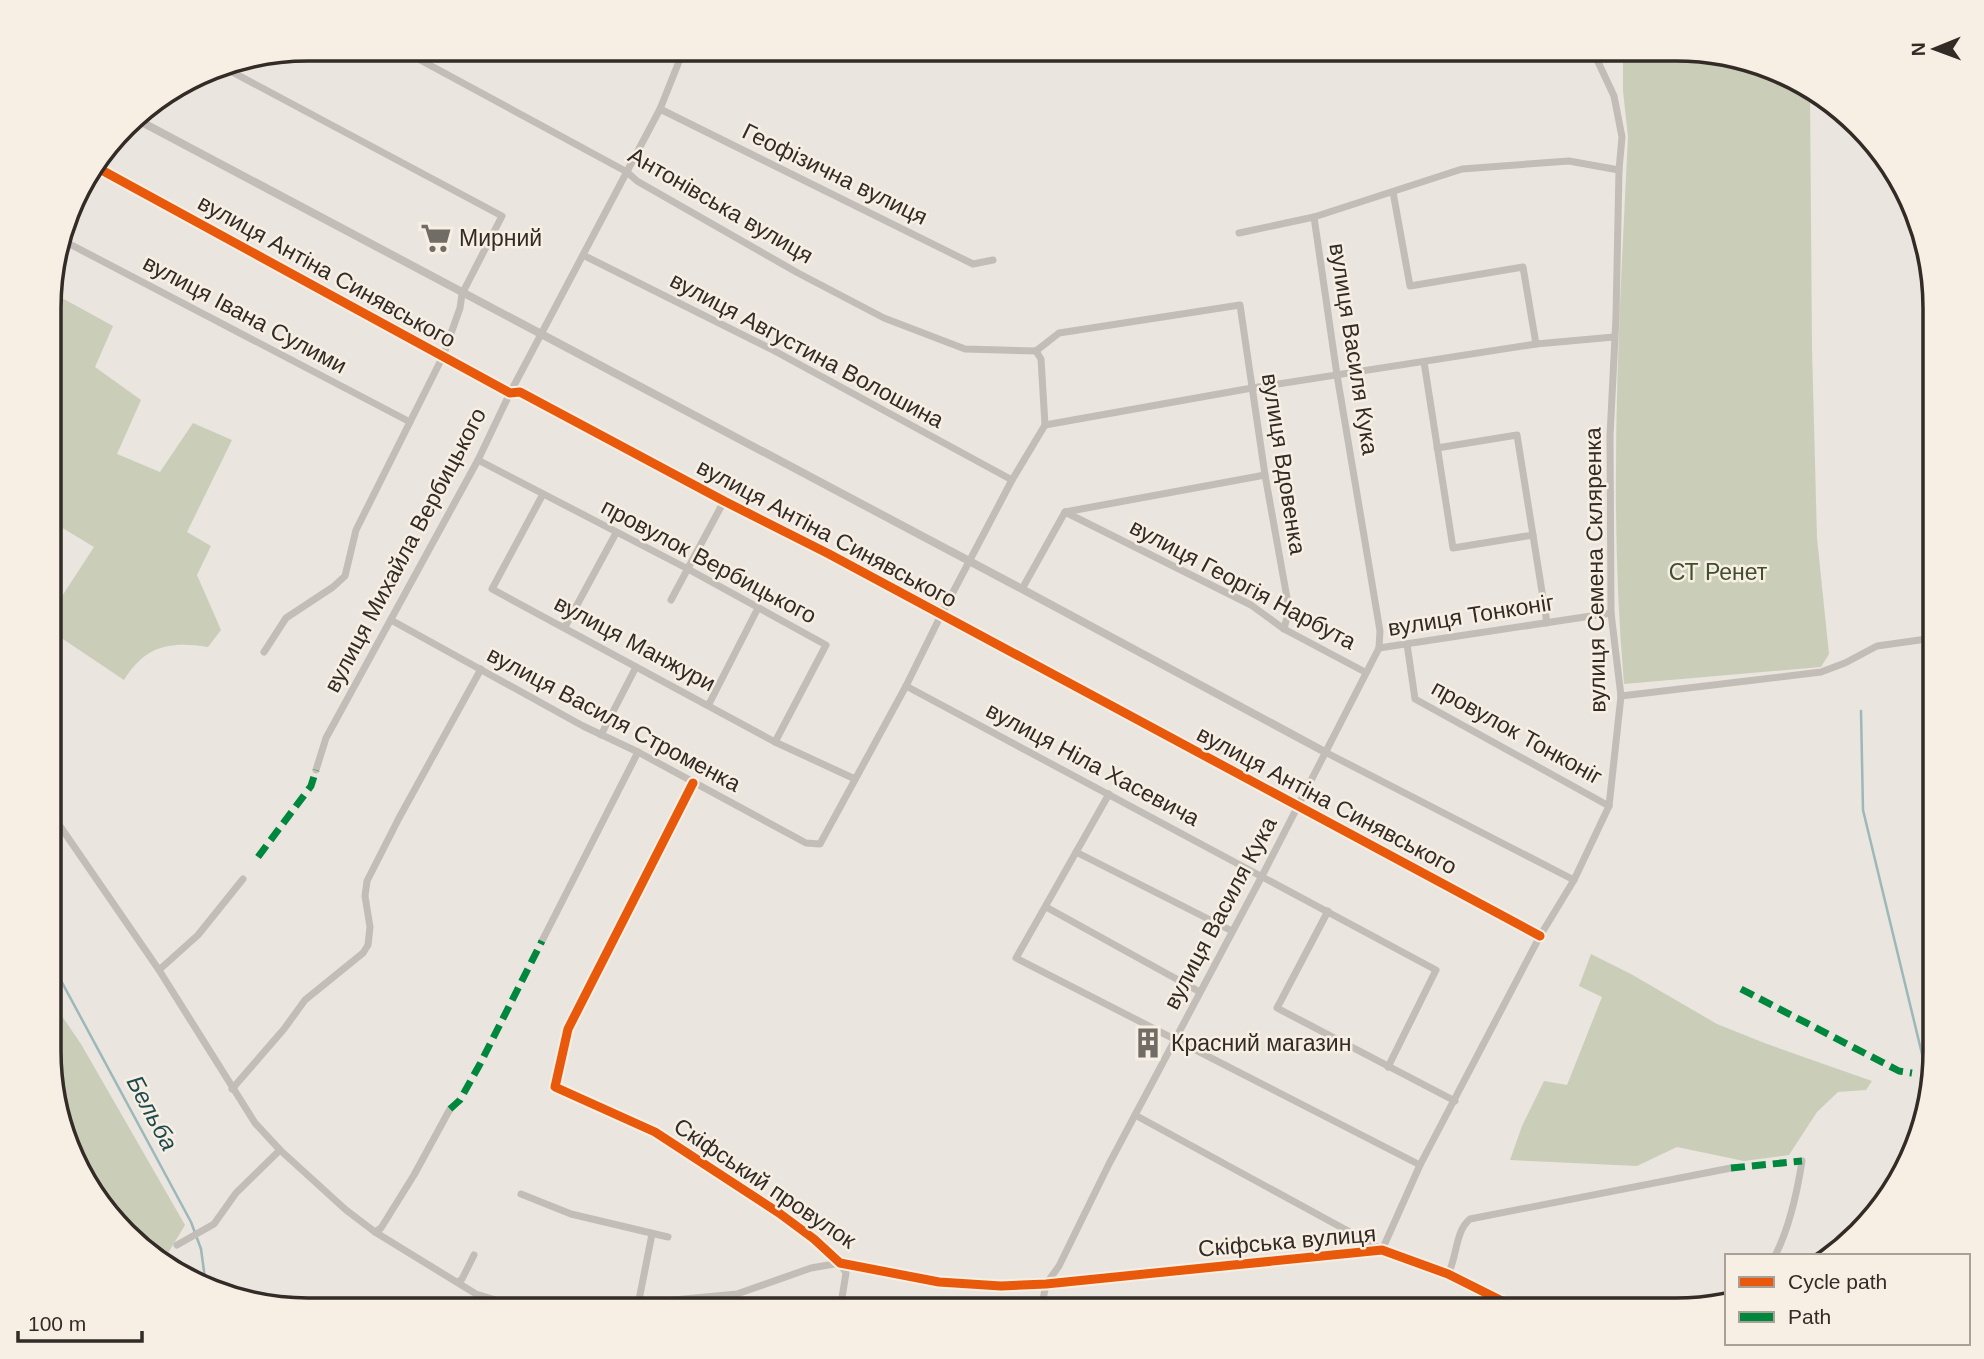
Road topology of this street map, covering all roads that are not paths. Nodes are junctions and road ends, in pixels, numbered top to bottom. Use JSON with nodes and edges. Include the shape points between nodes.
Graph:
{"nodes":[{"id":1,"x":422,"y":61,"type":"edge"},
{"id":2,"x":679,"y":61,"type":"edge"},
{"id":3,"x":1598,"y":62,"type":"edge"},
{"id":4,"x":234,"y":73,"type":"edge"},
{"id":5,"x":660,"y":109,"type":"junction"},
{"id":6,"x":144,"y":124,"type":"edge"},
{"id":7,"x":1619,"y":170,"type":"junction"},
{"id":8,"x":103,"y":171,"type":"edge"},
{"id":9,"x":627,"y":172,"type":"junction"},
{"id":10,"x":1393,"y":192,"type":"junction"},
{"id":11,"x":1314,"y":217,"type":"junction"},
{"id":12,"x":1239,"y":233,"type":"dead end"},
{"id":13,"x":70,"y":244,"type":"edge"},
{"id":14,"x":583,"y":255,"type":"junction"},
{"id":15,"x":993,"y":260,"type":"dead end"},
{"id":16,"x":462,"y":294,"type":"junction"},
{"id":17,"x":542,"y":334,"type":"junction"},
{"id":18,"x":1614,"y":337,"type":"junction"},
{"id":19,"x":1536,"y":344,"type":"junction"},
{"id":20,"x":1036,"y":351,"type":"junction"},
{"id":21,"x":443,"y":356,"type":"junction"},
{"id":22,"x":1424,"y":362,"type":"junction"},
{"id":23,"x":1337,"y":375,"type":"junction"},
{"id":24,"x":1252,"y":388,"type":"junction"},
{"id":25,"x":510,"y":393,"type":"junction"},
{"id":26,"x":410,"y":422,"type":"junction"},
{"id":27,"x":1045,"y":425,"type":"junction"},
{"id":28,"x":1437,"y":448,"type":"junction"},
{"id":29,"x":478,"y":460,"type":"junction"},
{"id":30,"x":1265,"y":475,"type":"junction"},
{"id":31,"x":1013,"y":480,"type":"junction"},
{"id":32,"x":543,"y":494,"type":"junction"},
{"id":33,"x":724,"y":501,"type":"junction"},
{"id":34,"x":1065,"y":512,"type":"junction"},
{"id":35,"x":616,"y":533,"type":"junction"},
{"id":36,"x":1533,"y":535,"type":"junction"},
{"id":37,"x":970,"y":562,"type":"junction"},
{"id":38,"x":688,"y":569,"type":"junction"},
{"id":39,"x":1022,"y":589,"type":"junction"},
{"id":40,"x":671,"y":600,"type":"dead end"},
{"id":41,"x":758,"y":608,"type":"junction"},
{"id":42,"x":1611,"y":613,"type":"junction"},
{"id":43,"x":941,"y":615,"type":"junction"},
{"id":44,"x":391,"y":620,"type":"junction"},
{"id":45,"x":1547,"y":623,"type":"junction"},
{"id":46,"x":565,"y":627,"type":"junction"},
{"id":47,"x":1284,"y":629,"type":"junction"},
{"id":48,"x":1922,"y":640,"type":"edge"},
{"id":49,"x":1407,"y":644,"type":"junction"},
{"id":50,"x":1379,"y":649,"type":"junction"},
{"id":51,"x":264,"y":652,"type":"dead end"},
{"id":52,"x":636,"y":667,"type":"junction"},
{"id":53,"x":481,"y":669,"type":"junction"},
{"id":54,"x":1365,"y":672,"type":"junction"},
{"id":55,"x":906,"y":686,"type":"junction"},
{"id":56,"x":1621,"y":696,"type":"junction"},
{"id":57,"x":709,"y":704,"type":"junction"},
{"id":58,"x":601,"y":735,"type":"junction"},
{"id":59,"x":775,"y":741,"type":"junction"},
{"id":60,"x":638,"y":752,"type":"junction"},
{"id":61,"x":1325,"y":752,"type":"junction"},
{"id":62,"x":316,"y":770,"type":"dead end"},
{"id":63,"x":855,"y":779,"type":"junction"},
{"id":64,"x":693,"y":783,"type":"junction"},
{"id":65,"x":1109,"y":794,"type":"junction"},
{"id":66,"x":1298,"y":806,"type":"junction"},
{"id":67,"x":1609,"y":806,"type":"junction"},
{"id":68,"x":62,"y":829,"type":"edge"},
{"id":69,"x":1076,"y":852,"type":"junction"},
{"id":70,"x":1262,"y":876,"type":"junction"},
{"id":71,"x":243,"y":879,"type":"dead end"},
{"id":72,"x":1574,"y":880,"type":"junction"},
{"id":73,"x":1046,"y":907,"type":"junction"},
{"id":74,"x":1328,"y":911,"type":"junction"},
{"id":75,"x":1232,"y":931,"type":"junction"},
{"id":76,"x":1540,"y":936,"type":"junction"},
{"id":77,"x":542,"y":942,"type":"dead end"},
{"id":78,"x":159,"y":970,"type":"junction"},
{"id":79,"x":1200,"y":992,"type":"junction"},
{"id":80,"x":1174,"y":1039,"type":"junction"},
{"id":81,"x":1388,"y":1067,"type":"junction"},
{"id":82,"x":232,"y":1089,"type":"junction"},
{"id":83,"x":1455,"y":1101,"type":"junction"},
{"id":84,"x":450,"y":1109,"type":"dead end"},
{"id":85,"x":1135,"y":1115,"type":"junction"},
{"id":86,"x":280,"y":1150,"type":"junction"},
{"id":87,"x":1802,"y":1161,"type":"dead end"},
{"id":88,"x":1420,"y":1165,"type":"junction"},
{"id":89,"x":1731,"y":1168,"type":"dead end"},
{"id":90,"x":521,"y":1194,"type":"dead end"},
{"id":91,"x":375,"y":1232,"type":"junction"},
{"id":92,"x":652,"y":1234,"type":"junction"},
{"id":93,"x":668,"y":1237,"type":"dead end"},
{"id":94,"x":181,"y":1243,"type":"dead end"},
{"id":95,"x":1382,"y":1250,"type":"junction"},
{"id":96,"x":1776,"y":1254,"type":"edge"},
{"id":97,"x":474,"y":1255,"type":"dead end"},
{"id":98,"x":840,"y":1263,"type":"junction"},
{"id":99,"x":1448,"y":1274,"type":"junction"},
{"id":100,"x":458,"y":1282,"type":"junction"},
{"id":101,"x":1046,"y":1284,"type":"junction"},
{"id":102,"x":486,"y":1297,"type":"edge"},
{"id":103,"x":640,"y":1297,"type":"edge"},
{"id":104,"x":702,"y":1297,"type":"edge"},
{"id":105,"x":842,"y":1297,"type":"edge"},
{"id":106,"x":1043,"y":1298,"type":"edge"},
{"id":107,"x":1496,"y":1298,"type":"edge"}],
"edges":[{"from":1,"to":9,"type":"street","name":"Антонівська вулиця"},
{"from":2,"to":5,"type":"street","name":"вулиця Михайла Вербицького"},
{"from":3,"to":7,"type":"street","name":"вулиця Семена Скляренка","via":[[1614,96],[1622,137]]},
{"from":4,"to":16,"type":"street","via":[[502,216]]},
{"from":5,"to":9,"type":"street","name":"вулиця Михайла Вербицького"},
{"from":5,"to":15,"type":"street","name":"Геофізична вулиця","via":[[973,264]]},
{"from":6,"to":16,"type":"street","name":"вулиця Антіна Синявського"},
{"from":7,"to":10,"type":"street","via":[[1569,161],[1462,169]]},
{"from":7,"to":18,"type":"street","name":"вулиця Семена Скляренка"},
{"from":8,"to":21,"type":"street","name":"вулиця Антіна Синявського"},
{"from":9,"to":14,"type":"street","name":"вулиця Михайла Вербицького"},
{"from":9,"to":20,"type":"street","name":"Антонівська вулиця","via":[[884,318],[965,349]]},
{"from":10,"to":11,"type":"street"},
{"from":10,"to":19,"type":"street","via":[[1410,286],[1523,267]]},
{"from":11,"to":12,"type":"street"},
{"from":11,"to":23,"type":"street","name":"вулиця Василя Кука"},
{"from":13,"to":26,"type":"street","name":"вулиця Івана Сулими"},
{"from":14,"to":17,"type":"street","name":"вулиця Михайла Вербицького"},
{"from":14,"to":31,"type":"street","name":"вулиця Августина Волошина","via":[[771,349]]},
{"from":16,"to":17,"type":"street","name":"вулиця Антіна Синявського"},
{"from":16,"to":21,"type":"street"},
{"from":17,"to":25,"type":"street","name":"вулиця Михайла Вербицького"},
{"from":17,"to":37,"type":"street","name":"вулиця Антіна Синявського"},
{"from":18,"to":19,"type":"street"},
{"from":18,"to":42,"type":"street","name":"вулиця Семена Скляренка"},
{"from":19,"to":22,"type":"street"},
{"from":20,"to":24,"type":"street","name":"вулиця Вдовенка","via":[[1059,333],[1240,305]]},
{"from":20,"to":27,"type":"street","via":[[1041,359]]},
{"from":21,"to":25,"type":"street","name":"вулиця Антіна Синявського"},
{"from":21,"to":26,"type":"street"},
{"from":22,"to":23,"type":"street"},
{"from":22,"to":28,"type":"street"},
{"from":23,"to":24,"type":"street"},
{"from":23,"to":50,"type":"street","name":"вулиця Василя Кука","via":[[1380,631]]},
{"from":24,"to":27,"type":"street"},
{"from":24,"to":30,"type":"street","name":"вулиця Вдовенка"},
{"from":25,"to":29,"type":"street","name":"вулиця Михайла Вербицького"},
{"from":25,"to":33,"type":"street","name":"вулиця Антіна Синявського","via":[[520,392]]},
{"from":26,"to":51,"type":"street","via":[[356,530],[345,576],[286,618]]},
{"from":27,"to":31,"type":"street"},
{"from":28,"to":36,"type":"street","via":[[1517,435]]},
{"from":28,"to":36,"type":"street","via":[[1453,548]]},
{"from":29,"to":32,"type":"street","name":"провулок Вербицького"},
{"from":29,"to":44,"type":"street","name":"вулиця Михайла Вербицького"},
{"from":30,"to":34,"type":"street"},
{"from":30,"to":47,"type":"street","name":"вулиця Вдовенка","via":[[1289,609]]},
{"from":31,"to":37,"type":"street"},
{"from":32,"to":35,"type":"street","name":"провулок Вербицького"},
{"from":32,"to":46,"type":"street","name":"вулиця Манжури","via":[[492,589]]},
{"from":33,"to":38,"type":"street"},
{"from":33,"to":43,"type":"street","name":"вулиця Антіна Синявського"},
{"from":34,"to":39,"type":"street"},
{"from":34,"to":47,"type":"street","name":"вулиця Георгія Нарбута","via":[[1251,605]]},
{"from":35,"to":38,"type":"street","name":"провулок Вербицького"},
{"from":35,"to":46,"type":"street"},
{"from":36,"to":45,"type":"street"},
{"from":37,"to":39,"type":"street","name":"вулиця Антіна Синявського"},
{"from":37,"to":43,"type":"street"},
{"from":38,"to":40,"type":"street"},
{"from":38,"to":41,"type":"street","name":"провулок Вербицького"},
{"from":39,"to":61,"type":"street","name":"вулиця Антіна Синявського"},
{"from":41,"to":57,"type":"street"},
{"from":41,"to":59,"type":"street","name":"провулок Вербицького","via":[[826,645]]},
{"from":42,"to":45,"type":"street","name":"вулиця Тонконіг"},
{"from":42,"to":56,"type":"street","name":"вулиця Семена Скляренка"},
{"from":43,"to":55,"type":"street"},
{"from":43,"to":66,"type":"street","name":"вулиця Антіна Синявського"},
{"from":44,"to":53,"type":"street","name":"вулиця Василя Строменка"},
{"from":44,"to":62,"type":"street","name":"вулиця Михайла Вербицького","via":[[326,738]]},
{"from":45,"to":49,"type":"street","name":"вулиця Тонконіг"},
{"from":46,"to":52,"type":"street","name":"вулиця Манжури"},
{"from":47,"to":54,"type":"street","name":"вулиця Георгія Нарбута"},
{"from":48,"to":56,"type":"street","via":[[1877,646],[1821,672]]},
{"from":49,"to":50,"type":"street","name":"вулиця Тонконіг"},
{"from":49,"to":67,"type":"street","name":"провулок Тонконіг","via":[[1415,699]]},
{"from":50,"to":54,"type":"street","name":"вулиця Василя Кука"},
{"from":52,"to":57,"type":"street","name":"вулиця Манжури"},
{"from":52,"to":58,"type":"street"},
{"from":53,"to":58,"type":"street","name":"вулиця Василя Строменка"},
{"from":53,"to":82,"type":"street","via":[[368,881],[368,945],[305,1000]]},
{"from":54,"to":61,"type":"street","name":"вулиця Василя Кука"},
{"from":55,"to":63,"type":"street"},
{"from":55,"to":65,"type":"street","name":"вулиця Ніла Хасевича"},
{"from":56,"to":67,"type":"street","name":"вулиця Семена Скляренка"},
{"from":57,"to":59,"type":"street","name":"вулиця Манжури"},
{"from":58,"to":60,"type":"street","name":"вулиця Василя Строменка"},
{"from":59,"to":63,"type":"street","name":"вулиця Манжури"},
{"from":60,"to":64,"type":"street","name":"вулиця Василя Строменка"},
{"from":60,"to":77,"type":"street"},
{"from":61,"to":66,"type":"street","name":"вулиця Василя Кука"},
{"from":61,"to":72,"type":"street","name":"вулиця Антіна Синявського"},
{"from":63,"to":64,"type":"street","name":"вулиця Василя Строменка","via":[[820,844],[806,843]]},
{"from":64,"to":98,"type":"street","name":"Скіфський провулок","via":[[568,1029],[555,1087],[654,1132],[779,1213]]},
{"from":65,"to":69,"type":"street"},
{"from":65,"to":70,"type":"street","name":"вулиця Ніла Хасевича"},
{"from":66,"to":70,"type":"street","name":"вулиця Василя Кука"},
{"from":66,"to":76,"type":"street","name":"вулиця Антіна Синявського"},
{"from":67,"to":72,"type":"street","name":"вулиця Семена Скляренка"},
{"from":68,"to":78,"type":"street"},
{"from":69,"to":73,"type":"street"},
{"from":69,"to":75,"type":"street"},
{"from":70,"to":74,"type":"street","name":"вулиця Ніла Хасевича"},
{"from":70,"to":75,"type":"street","name":"вулиця Василя Кука"},
{"from":71,"to":78,"type":"street","via":[[198,935]]},
{"from":72,"to":76,"type":"street","name":"вулиця Семена Скляренка"},
{"from":73,"to":79,"type":"street"},
{"from":73,"to":80,"type":"street","via":[[1016,958]]},
{"from":74,"to":81,"type":"street","name":"вулиця Ніла Хасевича","via":[[1436,970]]},
{"from":74,"to":81,"type":"street","via":[[1276,1008]]},
{"from":75,"to":79,"type":"street","name":"вулиця Василя Кука"},
{"from":76,"to":83,"type":"street","name":"вулиця Семена Скляренка"},
{"from":78,"to":82,"type":"street"},
{"from":79,"to":80,"type":"street","name":"вулиця Василя Кука"},
{"from":80,"to":85,"type":"street","name":"вулиця Василя Кука"},
{"from":80,"to":88,"type":"street"},
{"from":81,"to":83,"type":"street"},
{"from":82,"to":86,"type":"street"},
{"from":83,"to":88,"type":"street","name":"вулиця Семена Скляренка"},
{"from":84,"to":91,"type":"street","via":[[414,1175]]},
{"from":85,"to":95,"type":"street"},
{"from":85,"to":101,"type":"street","name":"вулиця Василя Кука"},
{"from":86,"to":91,"type":"street"},
{"from":86,"to":94,"type":"street","via":[[251,1176],[214,1224]]},
{"from":87,"to":96,"type":"street","via":[[1788,1225]]},
{"from":88,"to":95,"type":"street","name":"вулиця Семена Скляренка"},
{"from":89,"to":99,"type":"street","via":[[1469,1220],[1463,1225]]},
{"from":90,"to":92,"type":"street","via":[[571,1214]]},
{"from":91,"to":100,"type":"street"},
{"from":92,"to":93,"type":"street"},
{"from":92,"to":103,"type":"street"},
{"from":95,"to":99,"type":"street","name":"Скіфська вулиця"},
{"from":95,"to":101,"type":"street","name":"Скіфська вулиця"},
{"from":97,"to":100,"type":"street"},
{"from":98,"to":101,"type":"street","name":"Скіфський провулок","via":[[939,1282]]},
{"from":98,"to":104,"type":"street","via":[[811,1268],[737,1294]]},
{"from":98,"to":105,"type":"street","via":[[846,1273]]},
{"from":99,"to":107,"type":"street","name":"Скіфська вулиця"},
{"from":100,"to":102,"type":"street"},
{"from":101,"to":106,"type":"street"}]}
